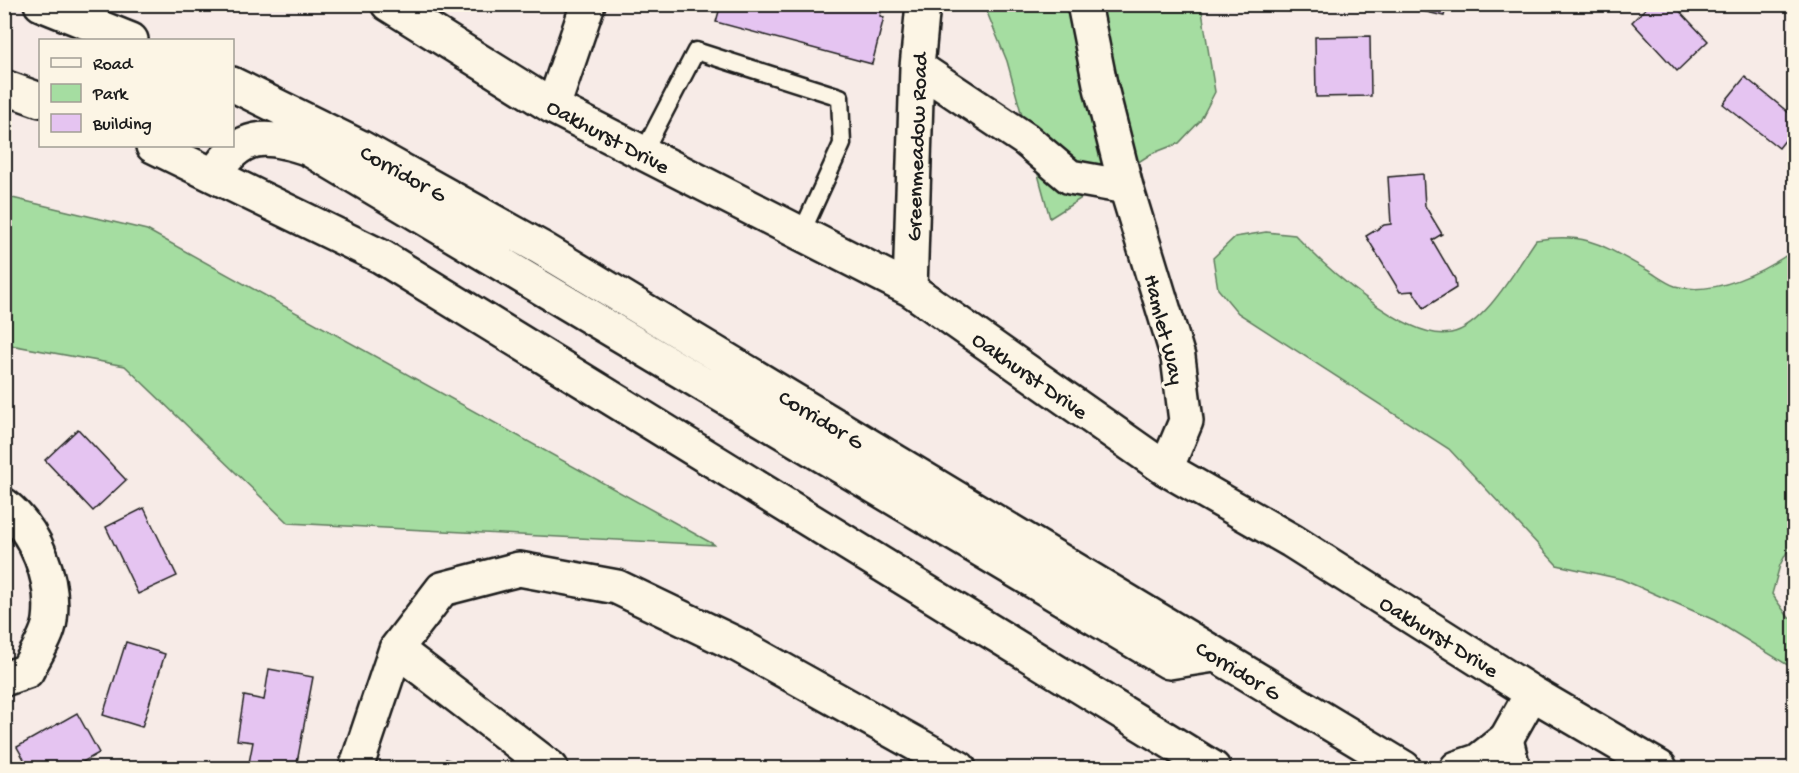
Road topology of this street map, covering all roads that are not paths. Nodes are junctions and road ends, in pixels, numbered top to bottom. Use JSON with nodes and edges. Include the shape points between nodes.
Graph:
{"nodes":[{"id":1,"x":40,"y":4,"type":"edge"},
{"id":2,"x":388,"y":4,"type":"edge"},
{"id":3,"x":588,"y":4,"type":"edge"},
{"id":4,"x":923,"y":4,"type":"edge"},
{"id":5,"x":1084,"y":4,"type":"edge"},
{"id":6,"x":128,"y":39,"type":"edge"},
{"id":7,"x":917,"y":67,"type":"junction"},
{"id":8,"x":234,"y":85,"type":"edge"},
{"id":9,"x":4,"y":87,"type":"edge"},
{"id":10,"x":39,"y":100,"type":"edge"},
{"id":11,"x":553,"y":106,"type":"junction"},
{"id":12,"x":155,"y":147,"type":"edge"},
{"id":13,"x":643,"y":153,"type":"junction"},
{"id":14,"x":214,"y":174,"type":"junction"},
{"id":15,"x":1126,"y":187,"type":"junction"},
{"id":16,"x":801,"y":234,"type":"junction"},
{"id":17,"x":910,"y":289,"type":"junction"},
{"id":18,"x":1166,"y":469,"type":"junction"},
{"id":19,"x":4,"y":505,"type":"edge"},
{"id":20,"x":992,"y":632,"type":"junction"},
{"id":21,"x":396,"y":649,"type":"junction"},
{"id":22,"x":1214,"y":655,"type":"junction"},
{"id":23,"x":4,"y":679,"type":"edge"},
{"id":24,"x":1532,"y":693,"type":"junction"},
{"id":25,"x":1509,"y":754,"type":"edge"},
{"id":26,"x":356,"y":768,"type":"edge"},
{"id":27,"x":551,"y":768,"type":"edge"},
{"id":28,"x":959,"y":768,"type":"edge"},
{"id":29,"x":1185,"y":768,"type":"edge"},
{"id":30,"x":1213,"y":768,"type":"edge"},
{"id":31,"x":1404,"y":768,"type":"edge"},
{"id":32,"x":1457,"y":768,"type":"edge"},
{"id":33,"x":1660,"y":768,"type":"edge"}],
"edges":[{"from":1,"to":6,"type":"main road"},
{"from":2,"to":11,"type":"main road","name":"Oakhurst Drive"},
{"from":3,"to":11,"type":"main road"},
{"from":4,"to":7,"type":"main road","name":"Greenmeadow Road"},
{"from":5,"to":15,"type":"main road","name":"Hamlet Way"},
{"from":7,"to":15,"type":"main road","via":[[1025,139],[1070,177]]},
{"from":7,"to":17,"type":"main road","name":"Greenmeadow Road"},
{"from":8,"to":22,"type":"main road","name":"Corridor G","via":[[358,146],[541,248]]},
{"from":9,"to":10,"type":"main road"},
{"from":11,"to":13,"type":"main road","name":"Oakhurst Drive"},
{"from":12,"to":14,"type":"main road"},
{"from":13,"to":16,"type":"main road","name":"Oakhurst Drive"},
{"from":13,"to":16,"type":"lane","via":[[696,51],[840,97],[842,144]]},
{"from":14,"to":20,"type":"main road","via":[[382,257]]},
{"from":14,"to":22,"type":"main road","via":[[239,145],[260,139],[284,140],[309,149],[1169,662]]},
{"from":15,"to":18,"type":"main road","name":"Hamlet Way","via":[[1178,357],[1186,421]]},
{"from":16,"to":17,"type":"main road","name":"Oakhurst Drive"},
{"from":17,"to":18,"type":"main road","name":"Oakhurst Drive"},
{"from":18,"to":24,"type":"main road","name":"Oakhurst Drive","via":[[1292,541]]},
{"from":19,"to":23,"type":"main road","via":[[19,517],[47,569],[50,621],[27,671]]},
{"from":20,"to":29,"type":"main road","via":[[1110,722]]},
{"from":20,"to":30,"type":"main road"},
{"from":21,"to":26,"type":"main road"},
{"from":21,"to":27,"type":"main road"},
{"from":21,"to":28,"type":"main road","via":[[441,589],[519,569],[617,587],[738,645]]},
{"from":22,"to":31,"type":"main road","name":"Corridor G"},
{"from":24,"to":25,"type":"main road"},
{"from":24,"to":33,"type":"main road","name":"Oakhurst Drive"},
{"from":25,"to":32,"type":"main road"}]}
